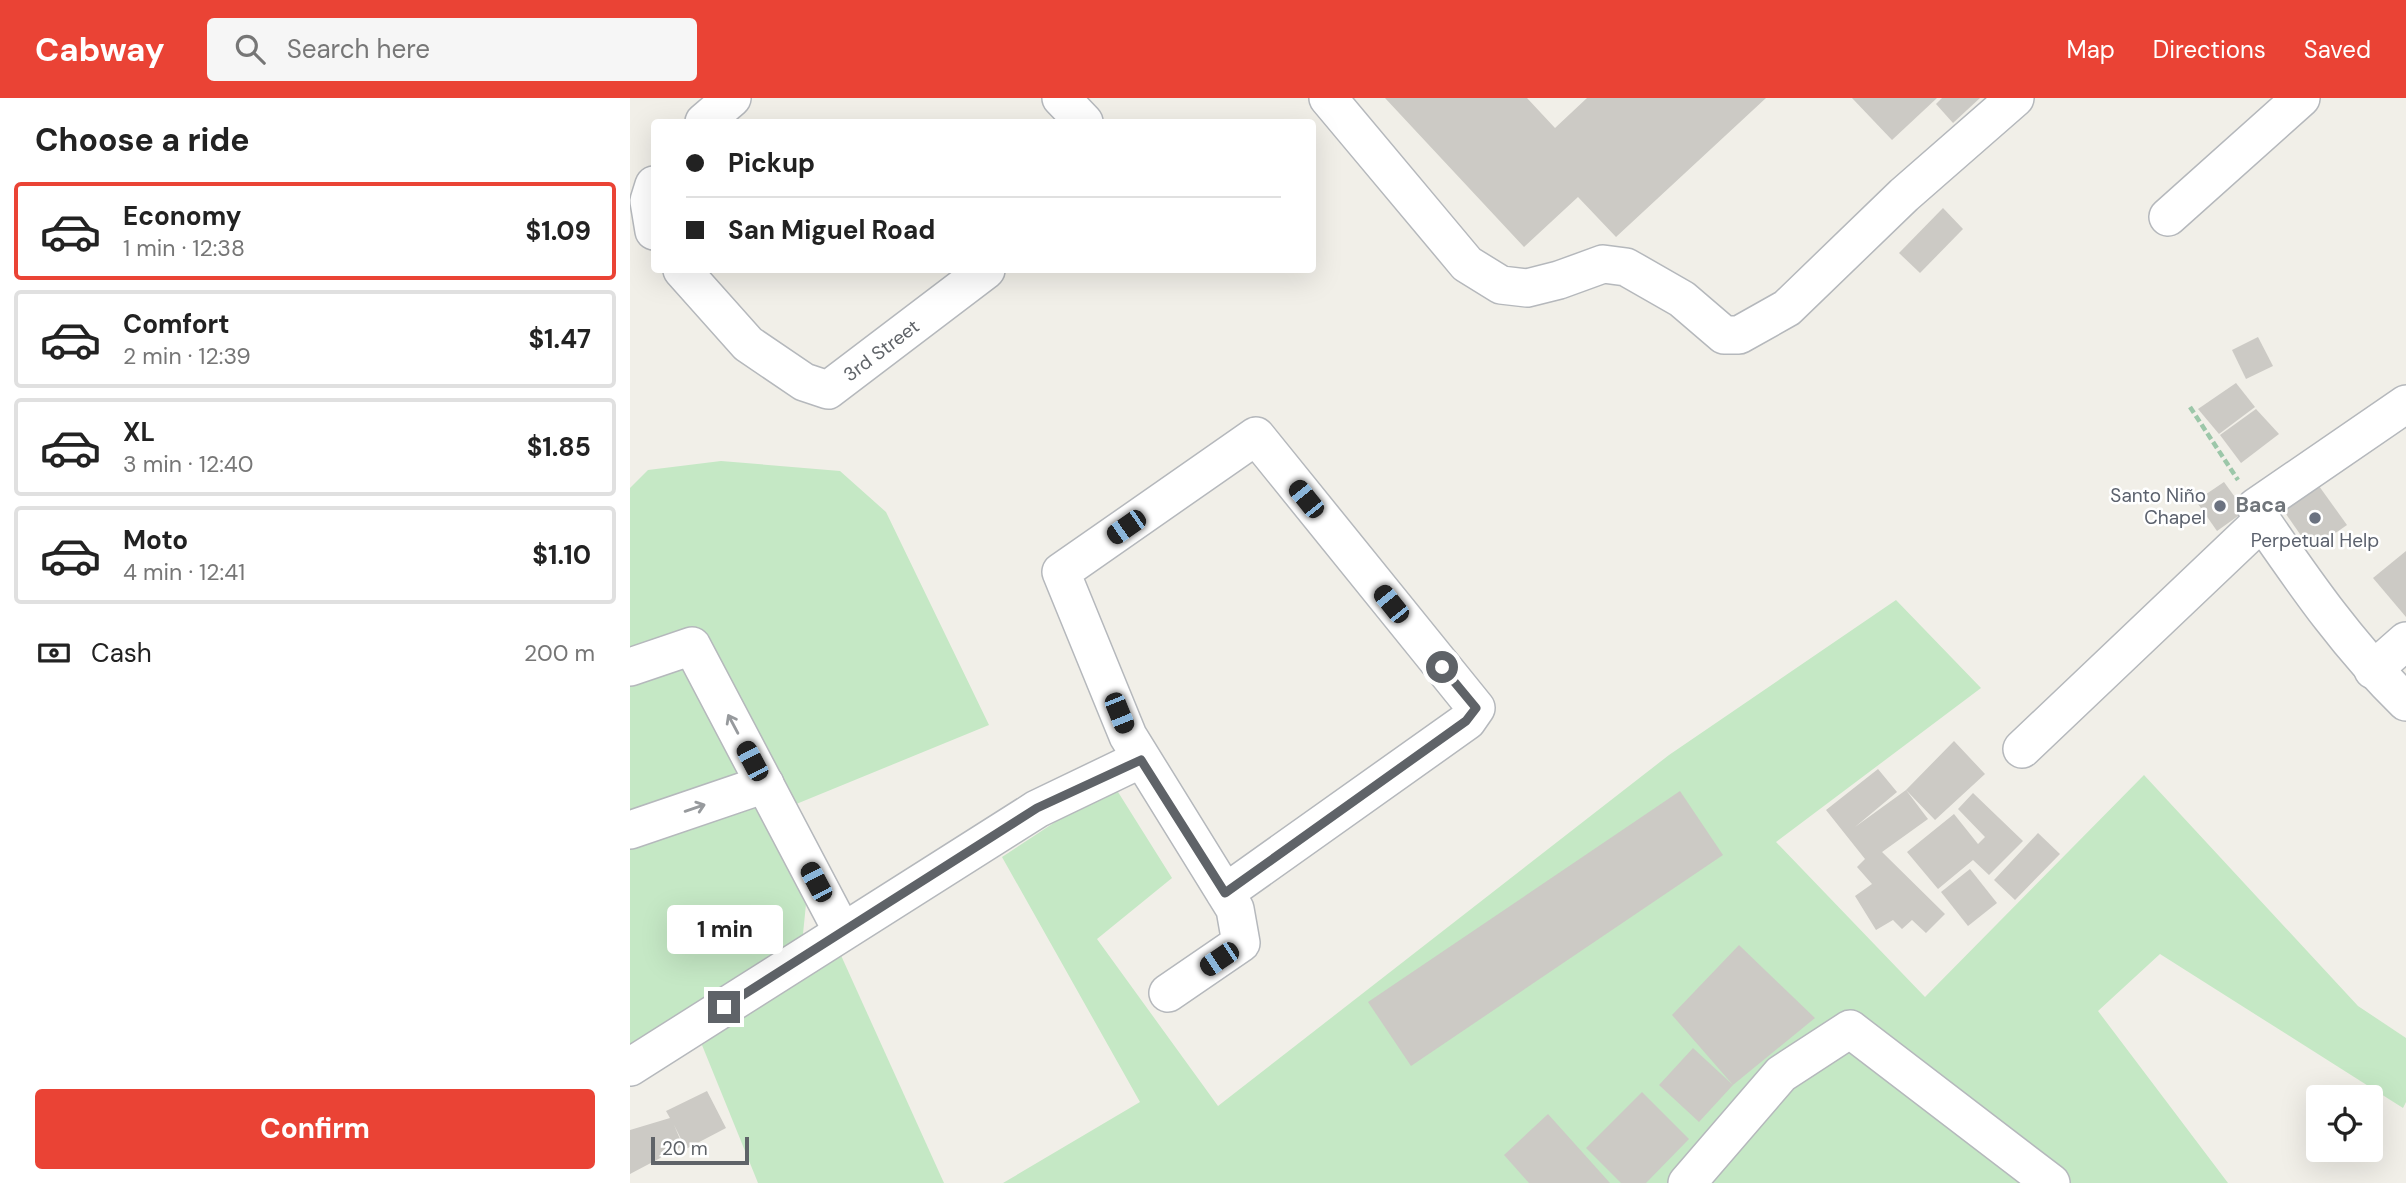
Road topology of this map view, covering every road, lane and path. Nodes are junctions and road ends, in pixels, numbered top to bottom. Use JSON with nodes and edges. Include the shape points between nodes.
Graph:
{"nodes":[{"id":1,"x":732,"y":98,"type":"edge"},
{"id":2,"x":1061,"y":98,"type":"edge"},
{"id":3,"x":1328,"y":98,"type":"edge"},
{"id":4,"x":2015,"y":98,"type":"edge"},
{"id":5,"x":2301,"y":98,"type":"edge"},
{"id":6,"x":708,"y":119,"type":"edge"},
{"id":7,"x":1081,"y":119,"type":"edge"},
{"id":8,"x":651,"y":195,"type":"edge"},
{"id":9,"x":651,"y":213,"type":"edge"},
{"id":10,"x":2168,"y":217,"type":"dead end"},
{"id":11,"x":685,"y":273,"type":"edge"},
{"id":12,"x":982,"y":273,"type":"edge"},
{"id":13,"x":2406,"y":404,"type":"edge"},
{"id":14,"x":2190,"y":407,"type":"dead end"},
{"id":15,"x":2259,"y":514,"type":"junction"},
{"id":16,"x":2406,"y":641,"type":"edge"},
{"id":17,"x":630,"y":667,"type":"edge"},
{"id":18,"x":2373,"y":670,"type":"junction"},
{"id":19,"x":2406,"y":702,"type":"edge"},
{"id":20,"x":2022,"y":749,"type":"dead end"},
{"id":21,"x":1141,"y":760,"type":"junction"},
{"id":22,"x":765,"y":784,"type":"junction"},
{"id":23,"x":630,"y":830,"type":"edge"},
{"id":24,"x":1225,"y":893,"type":"junction"},
{"id":25,"x":842,"y":931,"type":"junction"},
{"id":26,"x":1168,"y":993,"type":"dead end"},
{"id":27,"x":630,"y":1067,"type":"edge"},
{"id":28,"x":1687,"y":1183,"type":"edge"},
{"id":29,"x":2051,"y":1183,"type":"edge"}],
"edges":[{"from":1,"to":6,"type":"street"},
{"from":2,"to":7,"type":"street"},
{"from":3,"to":4,"type":"street","via":[[1467,264],[1501,285],[1527,288],[1604,264],[1626,267],[1682,299],[1724,335],[1739,335],[1787,308],[1904,195]]},
{"from":5,"to":10,"type":"street"},
{"from":8,"to":9,"type":"street"},
{"from":11,"to":12,"type":"street","name":"3rd Street","via":[[748,344],[804,382],[828,390]]},
{"from":13,"to":15,"type":"street"},
{"from":14,"to":15,"type":"path"},
{"from":15,"to":18,"type":"street","via":[[2320,606]]},
{"from":15,"to":20,"type":"street"},
{"from":16,"to":18,"type":"street"},
{"from":22,"to":17,"type":"street","one_way":true,"via":[[692,646]]},
{"from":18,"to":19,"type":"street"},
{"from":21,"to":24,"type":"street"},
{"from":21,"to":24,"type":"street","via":[[1061,572],[1256,436],[1476,708],[1466,721]]},
{"from":21,"to":25,"type":"street","via":[[1037,808]]},
{"from":23,"to":22,"type":"street","one_way":true},
{"from":22,"to":25,"type":"street"},
{"from":24,"to":26,"type":"street","via":[[1234,909],[1241,943]]},
{"from":25,"to":27,"type":"street"},
{"from":28,"to":29,"type":"street","via":[[1781,1074],[1850,1029]]}]}
